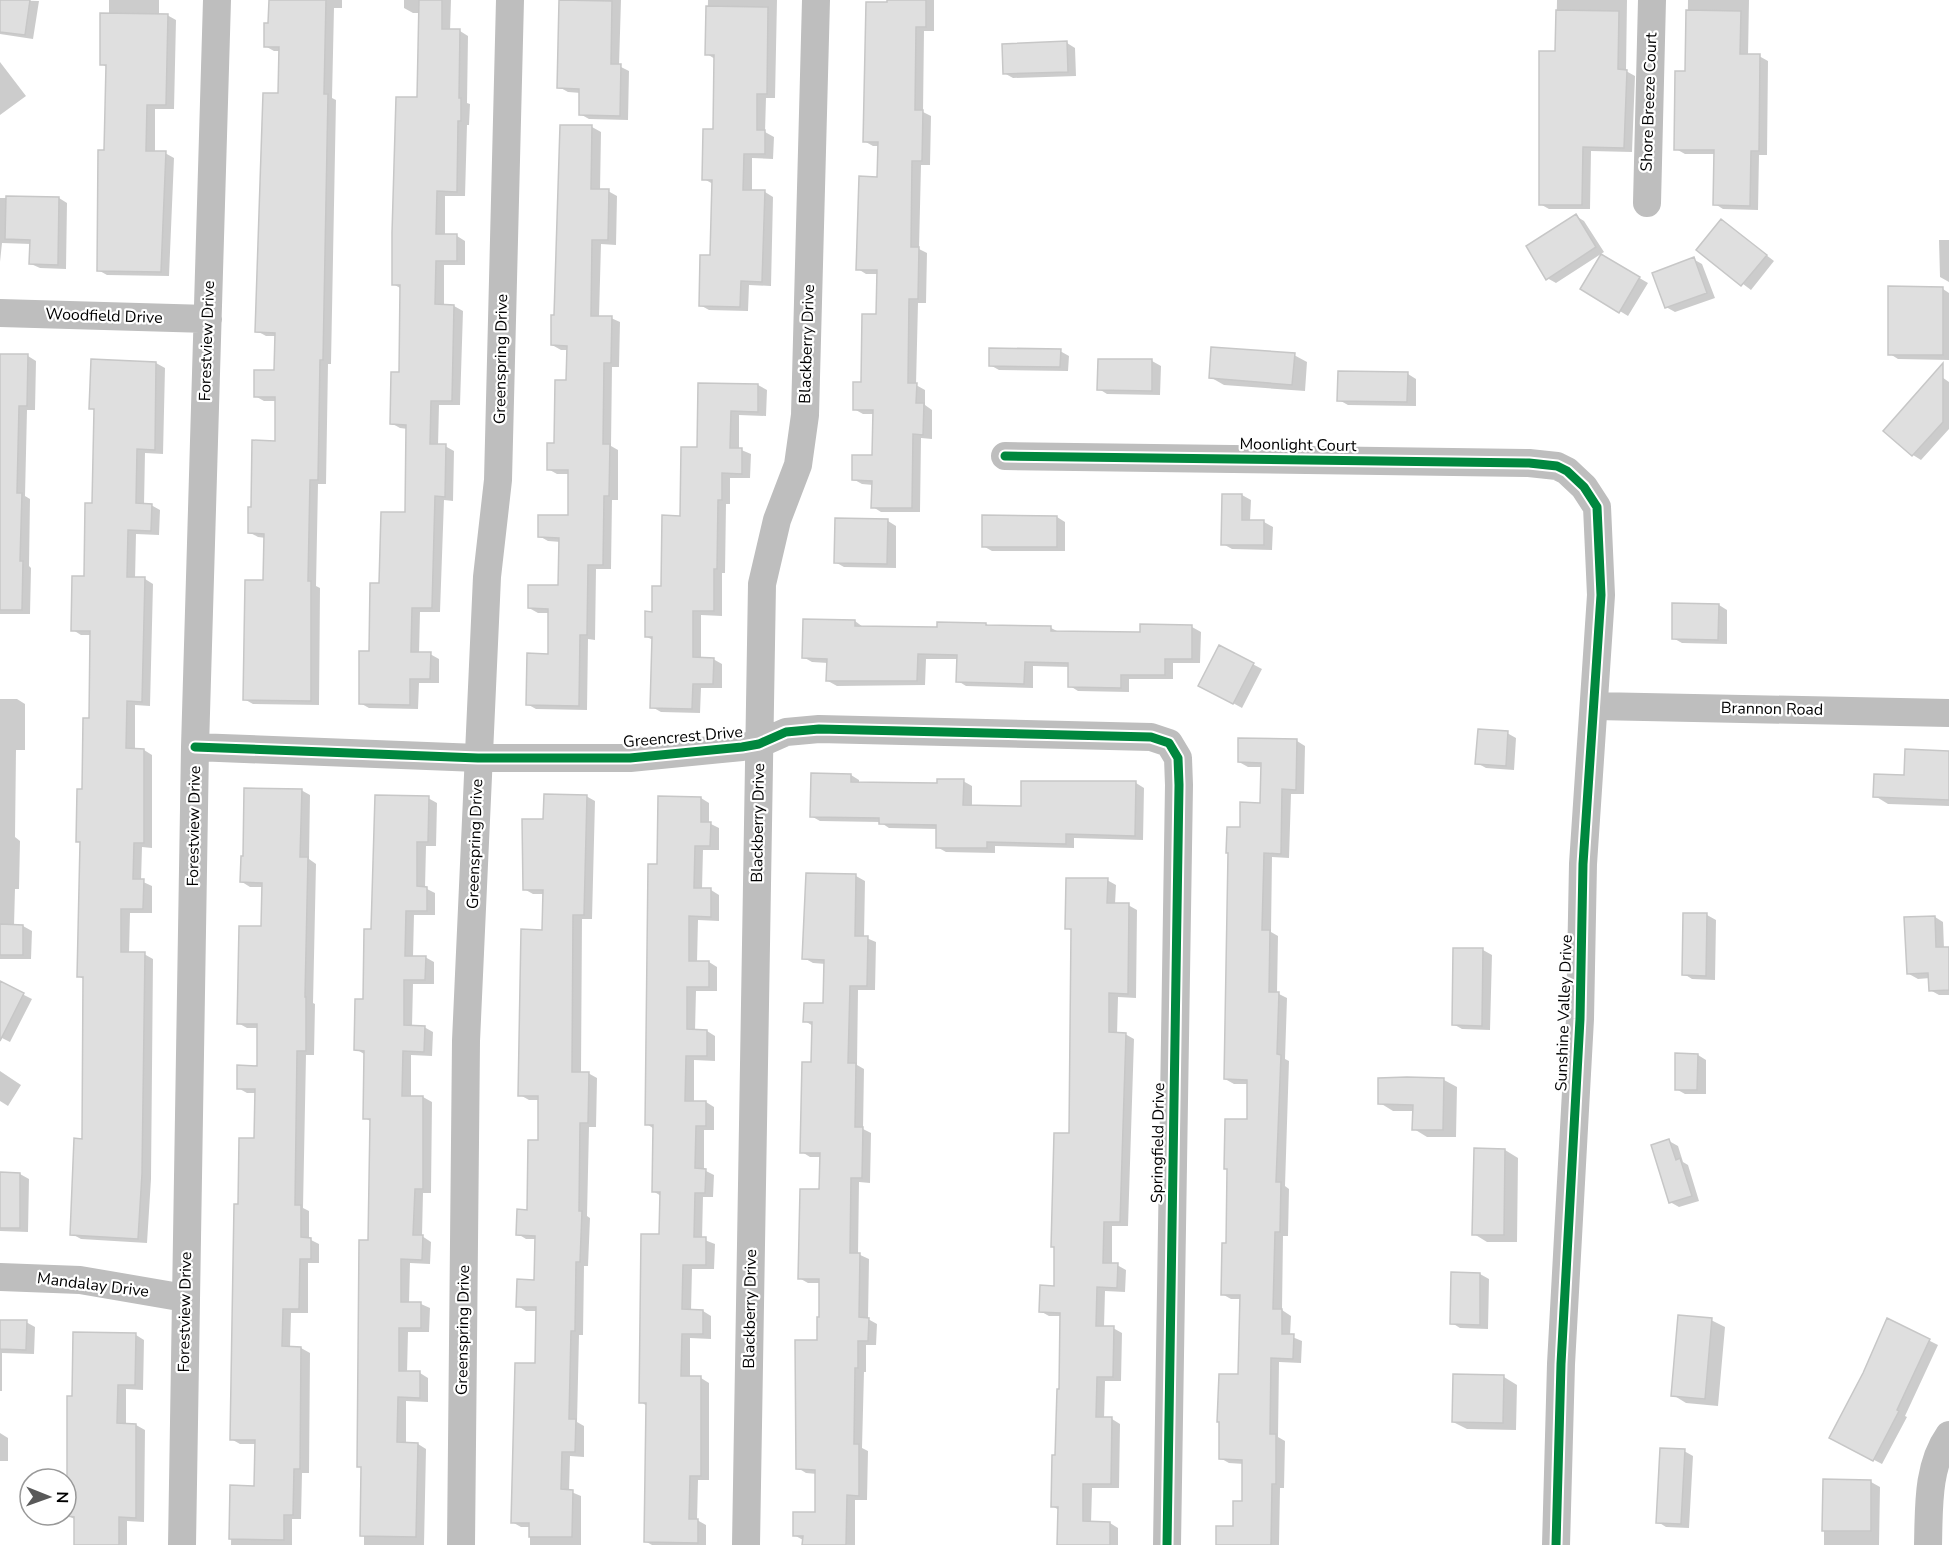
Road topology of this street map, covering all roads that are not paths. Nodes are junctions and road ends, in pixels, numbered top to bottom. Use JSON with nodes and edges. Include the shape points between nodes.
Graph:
{"nodes":[{"id":1,"x":217,"y":0,"type":"edge"},
{"id":2,"x":510,"y":0,"type":"edge"},
{"id":3,"x":816,"y":0,"type":"edge"},
{"id":4,"x":1652,"y":0,"type":"edge"},
{"id":5,"x":1647,"y":203,"type":"dead end"},
{"id":6,"x":0,"y":313,"type":"edge"},
{"id":7,"x":208,"y":319,"type":"junction"},
{"id":8,"x":1005,"y":456,"type":"dead end"},
{"id":9,"x":1584,"y":487,"type":"joint"},
{"id":10,"x":1595,"y":706,"type":"junction"},
{"id":11,"x":1949,"y":713,"type":"edge"},
{"id":12,"x":1169,"y":743,"type":"joint"},
{"id":13,"x":759,"y":744,"type":"junction"},
{"id":14,"x":195,"y":747,"type":"junction"},
{"id":15,"x":478,"y":758,"type":"junction"},
{"id":16,"x":0,"y":1277,"type":"edge"},
{"id":17,"x":185,"y":1298,"type":"junction"},
{"id":18,"x":1949,"y":1435,"type":"edge"},
{"id":19,"x":182,"y":1545,"type":"edge"},
{"id":20,"x":461,"y":1545,"type":"edge"},
{"id":21,"x":746,"y":1545,"type":"edge"},
{"id":22,"x":1167,"y":1545,"type":"edge"},
{"id":23,"x":1556,"y":1545,"type":"edge"},
{"id":24,"x":1928,"y":1545,"type":"edge"}],
"edges":[{"from":1,"to":7,"type":"street","name":"Forestview Drive"},
{"from":2,"to":15,"type":"street","name":"Greenspring Drive","via":[[498,480],[487,577]]},
{"from":3,"to":13,"type":"street","name":"Blackberry Drive","via":[[805,415],[798,465],[777,520],[762,584]]},
{"from":4,"to":5,"type":"street","name":"Shore Breeze Court"},
{"from":6,"to":7,"type":"street","name":"Woodfield Drive"},
{"from":7,"to":14,"type":"street","name":"Forestview Drive"},
{"from":8,"to":9,"type":"street","name":"Moonlight Court","via":[[1529,463],[1557,466]]},
{"from":9,"to":10,"type":"street","name":"Sunshine Valley Drive","via":[[1597,507],[1598,518],[1601,596]]},
{"from":10,"to":11,"type":"street","name":"Brannon Road"},
{"from":10,"to":23,"type":"street","name":"Sunshine Valley Drive","via":[[1583,864],[1580,1019],[1561,1364]]},
{"from":12,"to":13,"type":"street","name":"Greencrest Drive","via":[[1151,737],[819,729],[786,732]]},
{"from":12,"to":22,"type":"street","name":"Springfield Drive","via":[[1178,759],[1179,785]]},
{"from":13,"to":15,"type":"street","name":"Greencrest Drive","via":[[630,758]]},
{"from":13,"to":21,"type":"street","name":"Blackberry Drive"},
{"from":14,"to":15,"type":"street","name":"Greencrest Drive"},
{"from":14,"to":17,"type":"street","name":"Forestview Drive"},
{"from":15,"to":20,"type":"street","name":"Greenspring Drive","via":[[466,1041]]},
{"from":16,"to":17,"type":"street","name":"Mandalay Drive","via":[[80,1280]]},
{"from":17,"to":19,"type":"street","name":"Forestview Drive"},
{"from":18,"to":24,"type":"street","via":[[1941,1446],[1929,1493]]}]}
